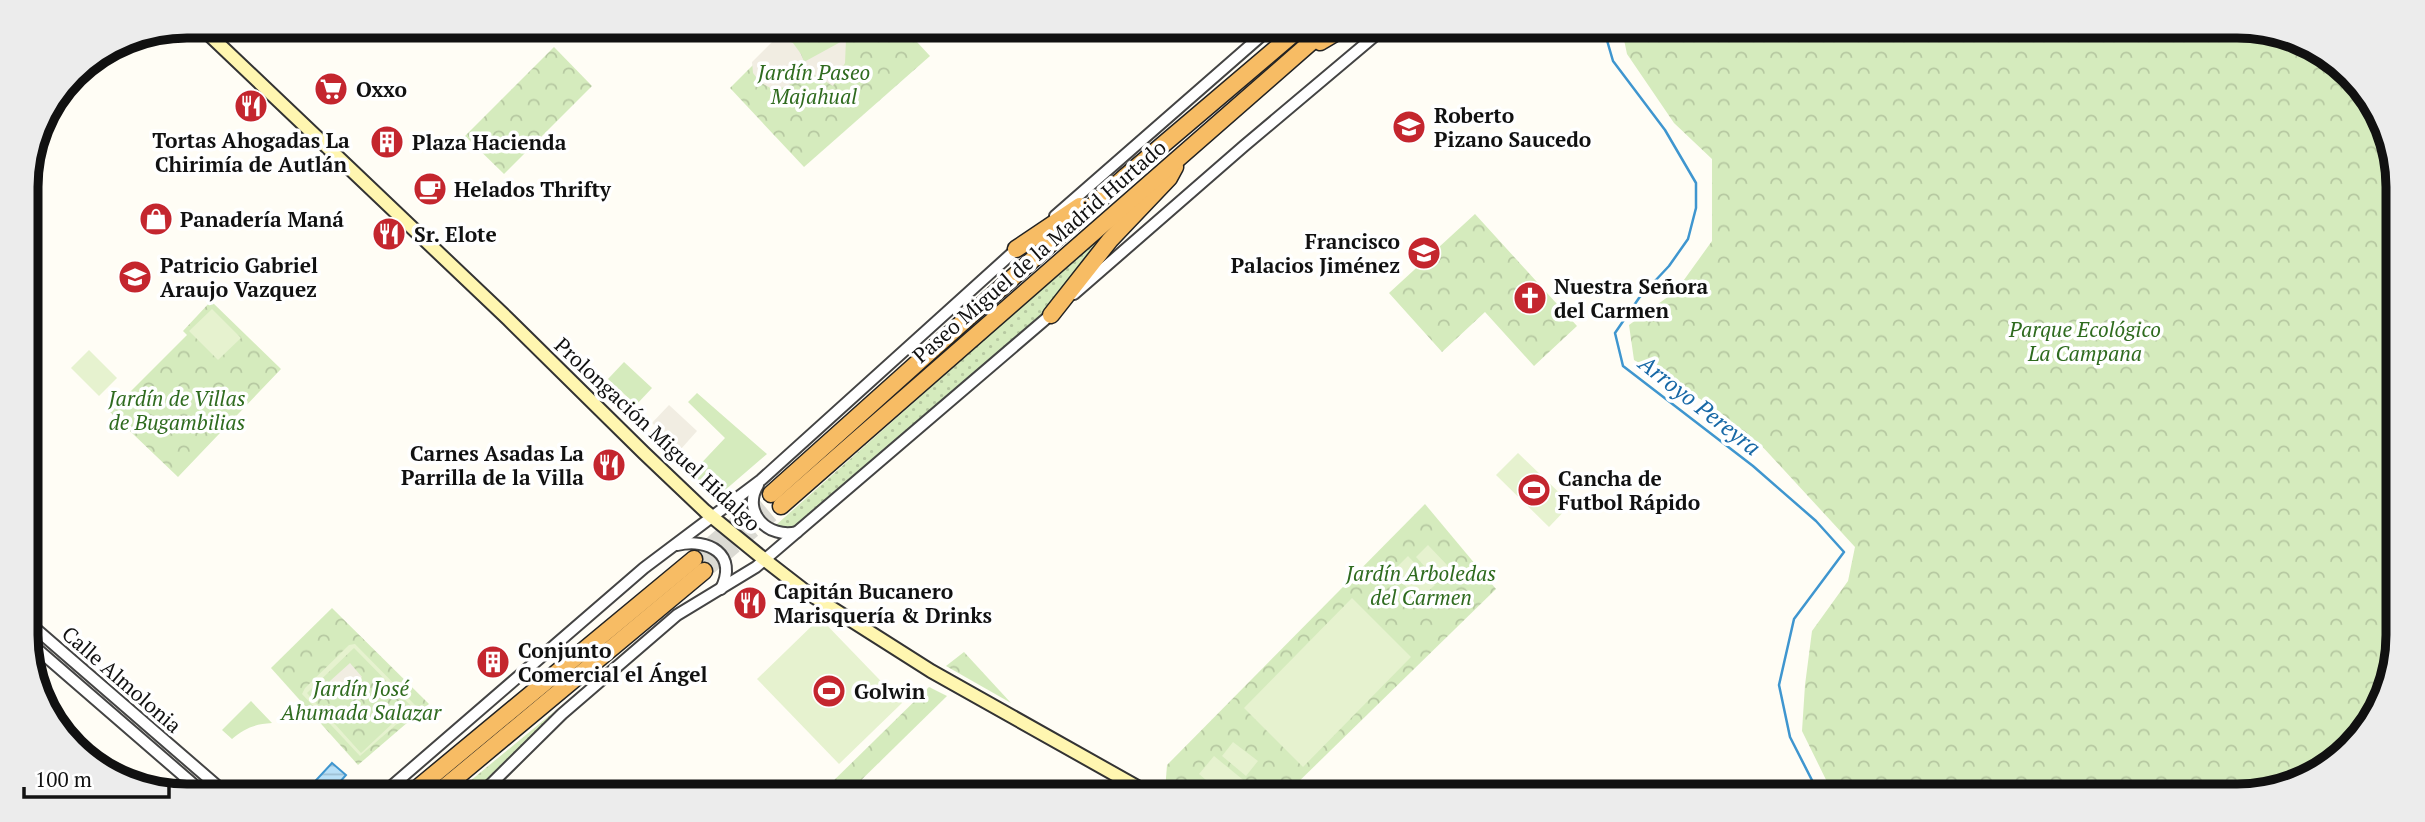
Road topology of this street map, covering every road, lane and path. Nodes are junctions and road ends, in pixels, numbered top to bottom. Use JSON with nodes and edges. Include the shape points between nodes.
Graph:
{"nodes":[{"id":1,"x":213,"y":38,"type":"edge"},
{"id":2,"x":1259,"y":38,"type":"edge"},
{"id":3,"x":1288,"y":38,"type":"edge"},
{"id":4,"x":1315,"y":38,"type":"edge"},
{"id":5,"x":1326,"y":38,"type":"edge"},
{"id":6,"x":1371,"y":38,"type":"edge"},
{"id":7,"x":1293,"y":57,"type":"junction"},
{"id":8,"x":1182,"y":153,"type":"junction"},
{"id":9,"x":1126,"y":176,"type":"junction"},
{"id":10,"x":1016,"y":249,"type":"junction"},
{"id":11,"x":1051,"y":315,"type":"junction"},
{"id":12,"x":761,"y":480,"type":"junction"},
{"id":13,"x":712,"y":517,"type":"junction"},
{"id":14,"x":800,"y":532,"type":"junction"},
{"id":15,"x":675,"y":545,"type":"junction"},
{"id":16,"x":765,"y":560,"type":"junction"},
{"id":17,"x":721,"y":589,"type":"junction"},
{"id":18,"x":38,"y":632,"type":"edge"},
{"id":19,"x":40,"y":651,"type":"edge"},
{"id":20,"x":193,"y":784,"type":"edge"},
{"id":21,"x":215,"y":784,"type":"edge"},
{"id":22,"x":394,"y":784,"type":"edge"},
{"id":23,"x":423,"y":784,"type":"edge"},
{"id":24,"x":448,"y":784,"type":"edge"},
{"id":25,"x":491,"y":784,"type":"edge"},
{"id":26,"x":1131,"y":784,"type":"edge"}],
"edges":[{"from":1,"to":13,"type":"main road","name":"Prolongación Miguel Hidalgo"},
{"from":2,"to":10,"type":"street"},
{"from":3,"to":9,"type":"highway","name":"Paseo Miguel de la Madrid Hurtado"},
{"from":4,"to":7,"type":"highway","name":"Paseo Miguel de la Madrid Hurtado"},
{"from":5,"to":7,"type":"highway"},
{"from":6,"to":11,"type":"street"},
{"from":7,"to":8,"type":"highway","name":"Paseo Miguel de la Madrid Hurtado"},
{"from":8,"to":9,"type":"highway","name":"Paseo Miguel de la Madrid Hurtado","via":[[776,500]]},
{"from":8,"to":11,"type":"highway","via":[[1169,178],[1110,240]]},
{"from":9,"to":10,"type":"highway"},
{"from":10,"to":12,"type":"street"},
{"from":11,"to":14,"type":"street"},
{"from":12,"to":13,"type":"street"},
{"from":12,"to":14,"type":"street","via":[[753,492],[756,517],[778,534]]},
{"from":13,"to":15,"type":"street"},
{"from":13,"to":16,"type":"main road","name":"Prolongación Miguel Hidalgo"},
{"from":14,"to":16,"type":"street"},
{"from":15,"to":17,"type":"street","via":[[708,544],[719,552],[726,565]]},
{"from":15,"to":22,"type":"street"},
{"from":16,"to":17,"type":"street"},
{"from":16,"to":26,"type":"main road","name":"Prolongación Miguel Hidalgo","via":[[805,591],[931,671]]},
{"from":17,"to":25,"type":"street","via":[[677,615],[593,686]]},
{"from":18,"to":21,"type":"street","name":"Calle Almolonia"},
{"from":19,"to":20,"type":"street","name":"Calle Almolonia"},
{"from":23,"to":24,"type":"highway","via":[[699,565]]}]}
